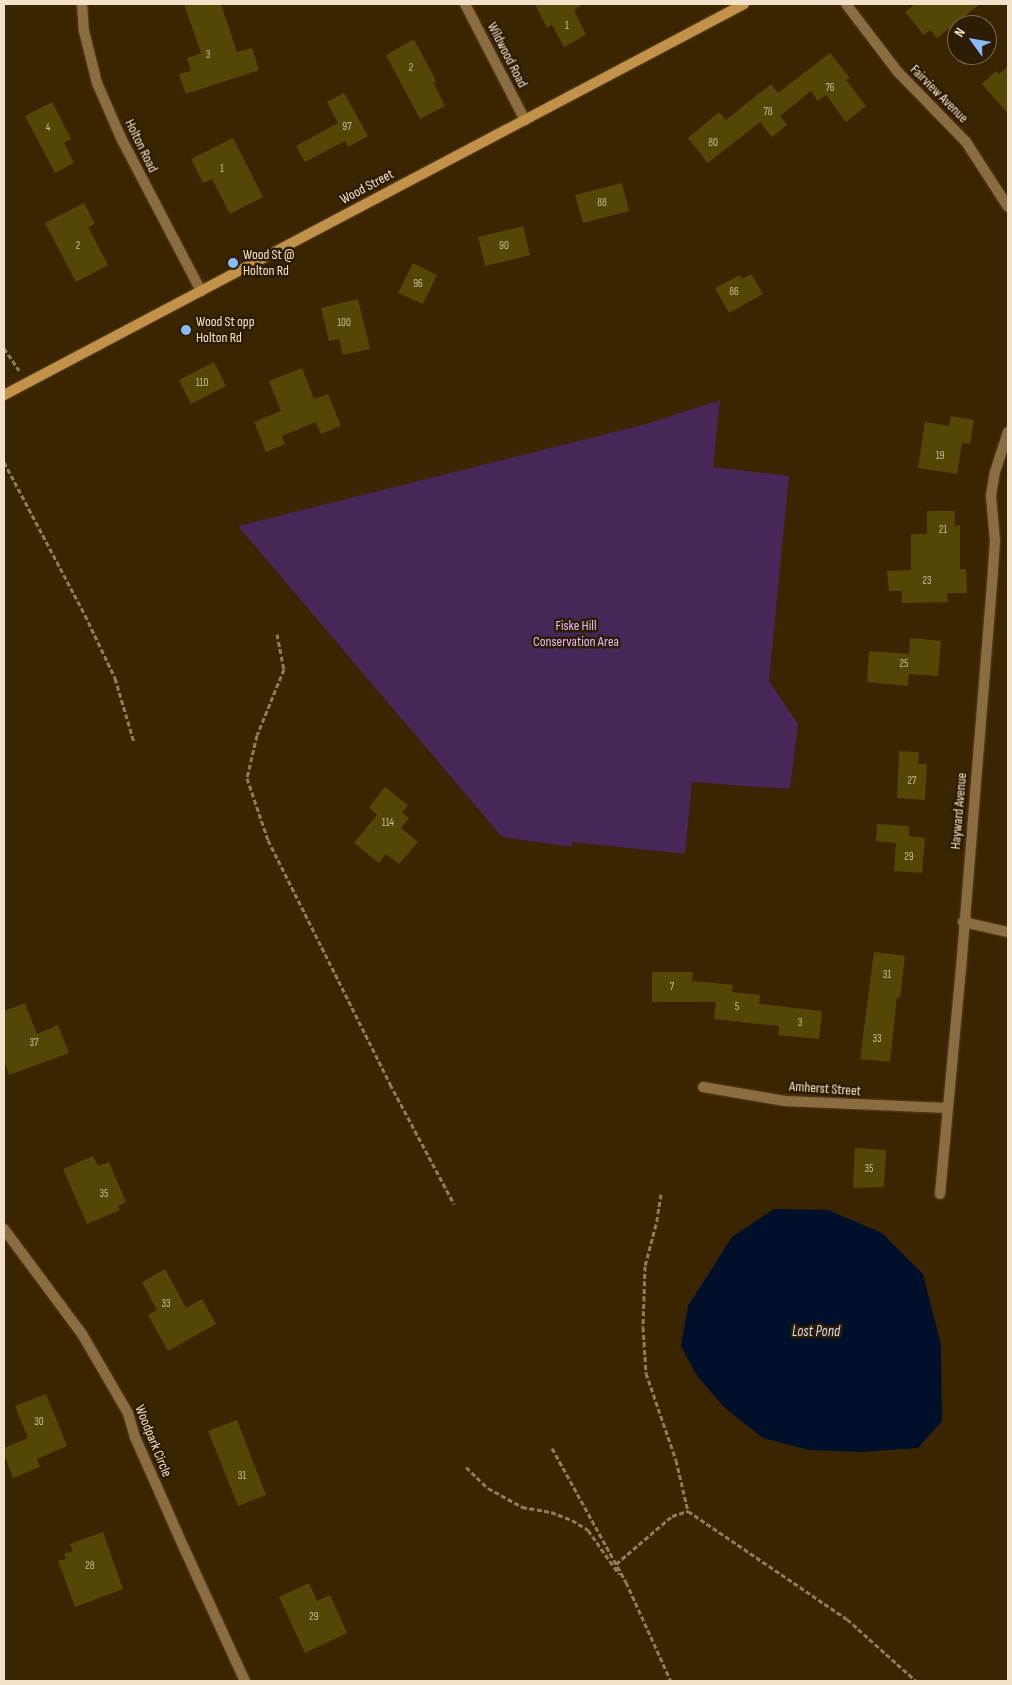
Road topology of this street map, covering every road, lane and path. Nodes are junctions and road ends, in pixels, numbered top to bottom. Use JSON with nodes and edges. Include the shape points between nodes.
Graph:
{"nodes":[{"id":1,"x":82,"y":4,"type":"edge"},
{"id":2,"x":464,"y":4,"type":"edge"},
{"id":3,"x":744,"y":4,"type":"edge"},
{"id":4,"x":846,"y":4,"type":"edge"},
{"id":5,"x":525,"y":120,"type":"junction"},
{"id":6,"x":1008,"y":207,"type":"edge"},
{"id":7,"x":201,"y":291,"type":"junction"},
{"id":8,"x":4,"y":348,"type":"edge"},
{"id":9,"x":28,"y":383,"type":"junction"},
{"id":10,"x":4,"y":396,"type":"edge"},
{"id":11,"x":1008,"y":432,"type":"edge"},
{"id":12,"x":4,"y":462,"type":"edge"},
{"id":13,"x":277,"y":634,"type":"dead end"},
{"id":14,"x":134,"y":742,"type":"dead end"},
{"id":15,"x":963,"y":922,"type":"junction"},
{"id":16,"x":1008,"y":932,"type":"edge"},
{"id":17,"x":703,"y":1087,"type":"dead end"},
{"id":18,"x":946,"y":1108,"type":"junction"},
{"id":19,"x":661,"y":1194,"type":"dead end"},
{"id":20,"x":940,"y":1194,"type":"dead end"},
{"id":21,"x":454,"y":1204,"type":"dead end"},
{"id":22,"x":4,"y":1230,"type":"edge"},
{"id":23,"x":552,"y":1448,"type":"dead end"},
{"id":24,"x":466,"y":1467,"type":"dead end"},
{"id":25,"x":688,"y":1511,"type":"junction"},
{"id":26,"x":616,"y":1564,"type":"junction"},
{"id":27,"x":626,"y":1582,"type":"junction"},
{"id":28,"x":245,"y":1681,"type":"edge"},
{"id":29,"x":671,"y":1681,"type":"edge"},
{"id":30,"x":916,"y":1681,"type":"edge"}],
"edges":[{"from":1,"to":7,"type":"street","name":"Holton Road","via":[[84,31],[97,83],[121,138]]},
{"from":2,"to":5,"type":"street","name":"Wildwood Road"},
{"from":3,"to":5,"type":"street","name":"Wood Street"},
{"from":4,"to":6,"type":"street","name":"Fairview Avenue","via":[[897,71],[966,142]]},
{"from":5,"to":7,"type":"street","name":"Wood Street"},
{"from":7,"to":9,"type":"street","name":"Wood Street"},
{"from":8,"to":9,"type":"path"},
{"from":9,"to":10,"type":"street","name":"Wood Street"},
{"from":11,"to":15,"type":"street","name":"Hayward Avenue","via":[[991,496],[994,553]]},
{"from":12,"to":14,"type":"path","via":[[90,624],[114,678]]},
{"from":13,"to":21,"type":"path","via":[[284,669],[257,735],[247,778],[268,840]]},
{"from":15,"to":16,"type":"street"},
{"from":15,"to":18,"type":"street","name":"Hayward Avenue"},
{"from":17,"to":18,"type":"street","name":"Amherst Street","via":[[785,1101]]},
{"from":18,"to":20,"type":"street","name":"Hayward Avenue"},
{"from":19,"to":25,"type":"path","via":[[645,1266],[642,1327],[646,1364]]},
{"from":22,"to":28,"type":"street","name":"Woodpark Circle","via":[[82,1334],[128,1412],[135,1437]]},
{"from":23,"to":26,"type":"path"},
{"from":24,"to":27,"type":"path","via":[[488,1488],[522,1507],[551,1512],[588,1530],[605,1558]]},
{"from":25,"to":26,"type":"path","via":[[672,1516]]},
{"from":25,"to":30,"type":"path","via":[[848,1619]]},
{"from":26,"to":27,"type":"path"},
{"from":27,"to":29,"type":"path"}]}
